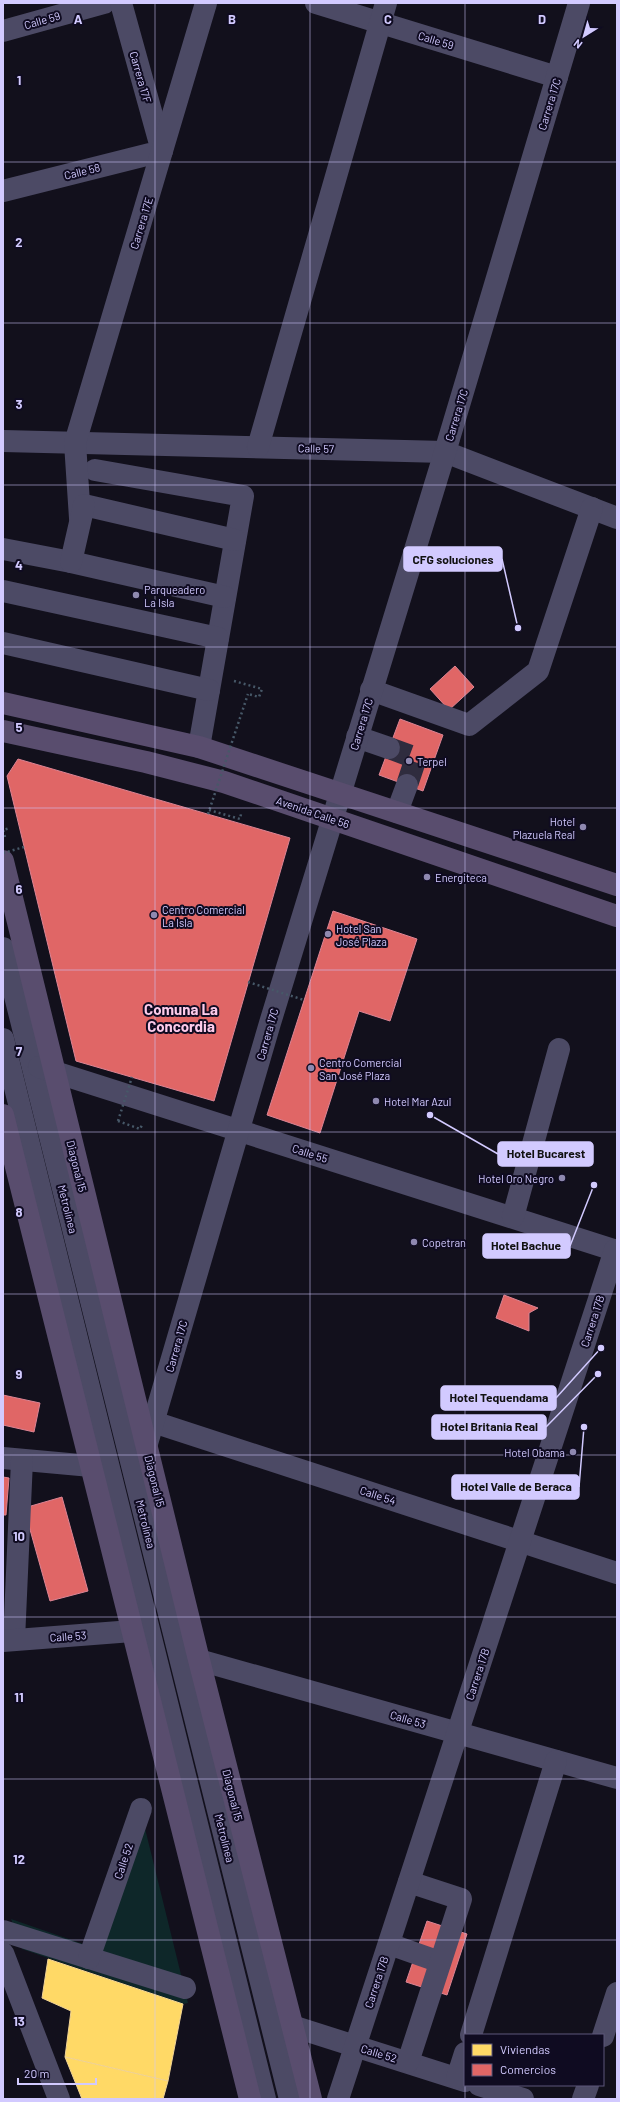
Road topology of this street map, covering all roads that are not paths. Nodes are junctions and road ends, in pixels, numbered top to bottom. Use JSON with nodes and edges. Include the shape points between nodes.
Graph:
{"nodes":[{"id":1,"x":104,"y":3,"type":"edge"},
{"id":2,"x":121,"y":3,"type":"edge"},
{"id":3,"x":206,"y":3,"type":"edge"},
{"id":4,"x":316,"y":3,"type":"edge"},
{"id":5,"x":579,"y":3,"type":"edge"},
{"id":6,"x":383,"y":13,"type":"edge"},
{"id":7,"x":3,"y":31,"type":"edge"},
{"id":8,"x":557,"y":77,"type":"junction"},
{"id":9,"x":162,"y":151,"type":"junction"},
{"id":10,"x":3,"y":191,"type":"edge"},
{"id":11,"x":3,"y":441,"type":"edge"},
{"id":12,"x":75,"y":443,"type":"junction"},
{"id":13,"x":104,"y":444,"type":"junction"},
{"id":14,"x":258,"y":447,"type":"junction"},
{"id":15,"x":445,"y":452,"type":"junction"},
{"id":16,"x":95,"y":470,"type":"junction"},
{"id":17,"x":592,"y":508,"type":"junction"},
{"id":18,"x":82,"y":512,"type":"junction"},
{"id":19,"x":617,"y":518,"type":"edge"},
{"id":20,"x":235,"y":540,"type":"junction"},
{"id":21,"x":3,"y":549,"type":"edge"},
{"id":22,"x":71,"y":562,"type":"junction"},
{"id":23,"x":3,"y":591,"type":"edge"},
{"id":24,"x":225,"y":597,"type":"junction"},
{"id":25,"x":218,"y":638,"type":"junction"},
{"id":26,"x":3,"y":643,"type":"edge"},
{"id":27,"x":211,"y":682,"type":"junction"},
{"id":28,"x":371,"y":690,"type":"junction"},
{"id":29,"x":3,"y":703,"type":"edge"},
{"id":30,"x":3,"y":731,"type":"edge"},
{"id":31,"x":357,"y":737,"type":"junction"},
{"id":32,"x":199,"y":747,"type":"junction"},
{"id":33,"x":389,"y":748,"type":"tunnel mouth"},
{"id":34,"x":407,"y":784,"type":"tunnel mouth"},
{"id":35,"x":340,"y":793,"type":"junction"},
{"id":36,"x":397,"y":812,"type":"junction"},
{"id":37,"x":332,"y":818,"type":"junction"},
{"id":38,"x":3,"y":861,"type":"edge"},
{"id":39,"x":617,"y":885,"type":"edge"},
{"id":40,"x":617,"y":916,"type":"edge"},
{"id":41,"x":3,"y":948,"type":"edge"},
{"id":42,"x":559,"y":1049,"type":"dead end"},
{"id":43,"x":5,"y":1051,"type":"edge"},
{"id":44,"x":32,"y":1065,"type":"junction"},
{"id":45,"x":53,"y":1071,"type":"junction"},
{"id":46,"x":3,"y":1115,"type":"edge"},
{"id":47,"x":239,"y":1130,"type":"junction"},
{"id":48,"x":513,"y":1217,"type":"junction"},
{"id":49,"x":616,"y":1250,"type":"edge"},
{"id":50,"x":147,"y":1420,"type":"junction"},
{"id":51,"x":13,"y":1459,"type":"edge"},
{"id":52,"x":91,"y":1466,"type":"junction"},
{"id":53,"x":520,"y":1541,"type":"junction"},
{"id":54,"x":617,"y":1573,"type":"edge"},
{"id":55,"x":132,"y":1631,"type":"junction"},
{"id":56,"x":9,"y":1640,"type":"edge"},
{"id":57,"x":199,"y":1660,"type":"junction"},
{"id":58,"x":458,"y":1733,"type":"junction"},
{"id":59,"x":556,"y":1761,"type":"junction"},
{"id":60,"x":617,"y":1778,"type":"edge"},
{"id":61,"x":141,"y":1809,"type":"dead end"},
{"id":62,"x":409,"y":1882,"type":"junction"},
{"id":63,"x":3,"y":1931,"type":"edge"},
{"id":64,"x":389,"y":1944,"type":"junction"},
{"id":65,"x":3,"y":1953,"type":"edge"},
{"id":66,"x":89,"y":1958,"type":"junction"},
{"id":67,"x":440,"y":1962,"type":"junction"},
{"id":68,"x":185,"y":1988,"type":"dead end"},
{"id":69,"x":617,"y":1993,"type":"edge"},
{"id":70,"x":292,"y":2026,"type":"junction"},
{"id":71,"x":471,"y":2034,"type":"edge"},
{"id":72,"x":604,"y":2034,"type":"edge"},
{"id":73,"x":355,"y":2046,"type":"junction"},
{"id":74,"x":464,"y":2060,"type":"edge"},
{"id":75,"x":408,"y":2062,"type":"junction"},
{"id":76,"x":461,"y":2079,"type":"edge"},
{"id":77,"x":482,"y":2086,"type":"edge"},
{"id":78,"x":588,"y":2086,"type":"edge"},
{"id":79,"x":59,"y":2099,"type":"edge"},
{"id":80,"x":250,"y":2099,"type":"edge"},
{"id":81,"x":265,"y":2099,"type":"edge"},
{"id":82,"x":290,"y":2099,"type":"edge"},
{"id":83,"x":311,"y":2099,"type":"edge"},
{"id":84,"x":338,"y":2099,"type":"edge"},
{"id":85,"x":523,"y":2099,"type":"edge"},
{"id":86,"x":583,"y":2099,"type":"edge"}],
"edges":[{"from":1,"to":7,"type":"street","name":"Calle 59"},
{"from":2,"to":9,"type":"street","name":"Carrera 17F"},
{"from":3,"to":9,"type":"street","name":"Carrera 17E"},
{"from":4,"to":6,"type":"street","name":"Calle 59"},
{"from":5,"to":8,"type":"street","name":"Carrera 17C"},
{"from":6,"to":8,"type":"street","name":"Calle 59"},
{"from":6,"to":14,"type":"street"},
{"from":8,"to":15,"type":"street","name":"Carrera 17C"},
{"from":9,"to":10,"type":"street","name":"Calle 58"},
{"from":9,"to":12,"type":"street","name":"Carrera 17E"},
{"from":11,"to":12,"type":"street","name":"Calle 57"},
{"from":12,"to":13,"type":"street","name":"Calle 57"},
{"from":12,"to":18,"type":"street"},
{"from":13,"to":14,"type":"street","name":"Calle 57"},
{"from":13,"to":16,"type":"street"},
{"from":14,"to":15,"type":"street","name":"Calle 57"},
{"from":15,"to":17,"type":"street","name":"Calle 57"},
{"from":15,"to":28,"type":"street","name":"Carrera 17C"},
{"from":16,"to":18,"type":"street"},
{"from":16,"to":20,"type":"street","via":[[243,496]]},
{"from":17,"to":19,"type":"street","name":"Calle 57"},
{"from":17,"to":28,"type":"street","via":[[538,671],[469,726]]},
{"from":18,"to":20,"type":"street"},
{"from":18,"to":22,"type":"street"},
{"from":20,"to":24,"type":"street"},
{"from":21,"to":22,"type":"street"},
{"from":22,"to":24,"type":"street"},
{"from":23,"to":25,"type":"street"},
{"from":24,"to":25,"type":"street"},
{"from":25,"to":27,"type":"street"},
{"from":26,"to":27,"type":"street"},
{"from":27,"to":32,"type":"street"},
{"from":28,"to":31,"type":"street","name":"Carrera 17C"},
{"from":29,"to":32,"type":"main road"},
{"from":30,"to":37,"type":"main road","name":"Avenida Calle 56","via":[[190,772]]},
{"from":31,"to":33,"type":"street"},
{"from":31,"to":35,"type":"street","name":"Carrera 17C"},
{"from":32,"to":35,"type":"main road"},
{"from":34,"to":36,"type":"street"},
{"from":35,"to":36,"type":"main road"},
{"from":35,"to":37,"type":"street","name":"Carrera 17C"},
{"from":36,"to":39,"type":"main road"},
{"from":37,"to":40,"type":"main road","name":"Avenida Calle 56"},
{"from":37,"to":47,"type":"street","name":"Carrera 17C"},
{"from":38,"to":45,"type":"main road","name":"Diagonal 15"},
{"from":41,"to":44,"type":"street","name":"Metrolínea"},
{"from":42,"to":48,"type":"street"},
{"from":43,"to":44,"type":"street","name":"Calle 55"},
{"from":43,"to":81,"type":"street","name":"Metrolínea"},
{"from":44,"to":45,"type":"street","name":"Calle 55"},
{"from":44,"to":82,"type":"street","name":"Metrolínea"},
{"from":45,"to":47,"type":"street","name":"Calle 55"},
{"from":45,"to":50,"type":"main road","name":"Diagonal 15"},
{"from":46,"to":52,"type":"main road"},
{"from":47,"to":48,"type":"street","name":"Calle 55"},
{"from":47,"to":50,"type":"street","name":"Carrera 17C"},
{"from":48,"to":49,"type":"street","name":"Calle 55"},
{"from":49,"to":53,"type":"street","name":"Carrera 17B"},
{"from":50,"to":53,"type":"street","name":"Calle 54"},
{"from":50,"to":57,"type":"main road","name":"Diagonal 15","via":[[146,1447]]},
{"from":51,"to":52,"type":"street"},
{"from":51,"to":56,"type":"street"},
{"from":52,"to":55,"type":"main road"},
{"from":53,"to":54,"type":"street","name":"Calle 54"},
{"from":53,"to":58,"type":"street","name":"Carrera 17B"},
{"from":55,"to":56,"type":"street","name":"Calle 53"},
{"from":55,"to":80,"type":"main road"},
{"from":57,"to":58,"type":"street","name":"Calle 53"},
{"from":57,"to":70,"type":"main road","name":"Diagonal 15"},
{"from":58,"to":59,"type":"street","name":"Calle 53"},
{"from":58,"to":62,"type":"street","name":"Carrera 17B"},
{"from":59,"to":60,"type":"street","name":"Calle 53"},
{"from":59,"to":71,"type":"street"},
{"from":61,"to":66,"type":"street","name":"Calle 52"},
{"from":62,"to":64,"type":"street","name":"Carrera 17B"},
{"from":62,"to":67,"type":"street","via":[[461,1900]]},
{"from":63,"to":66,"type":"street"},
{"from":64,"to":67,"type":"street"},
{"from":64,"to":73,"type":"street","name":"Carrera 17B"},
{"from":65,"to":79,"type":"street"},
{"from":66,"to":68,"type":"street"},
{"from":67,"to":75,"type":"street"},
{"from":69,"to":72,"type":"street"},
{"from":70,"to":73,"type":"street","name":"Calle 52"},
{"from":70,"to":83,"type":"main road","name":"Diagonal 15"},
{"from":73,"to":75,"type":"street","name":"Calle 52"},
{"from":73,"to":84,"type":"street","name":"Carrera 17B"},
{"from":74,"to":76,"type":"street"},
{"from":75,"to":76,"type":"street","name":"Calle 52"},
{"from":77,"to":85,"type":"street"},
{"from":78,"to":86,"type":"street"}]}
